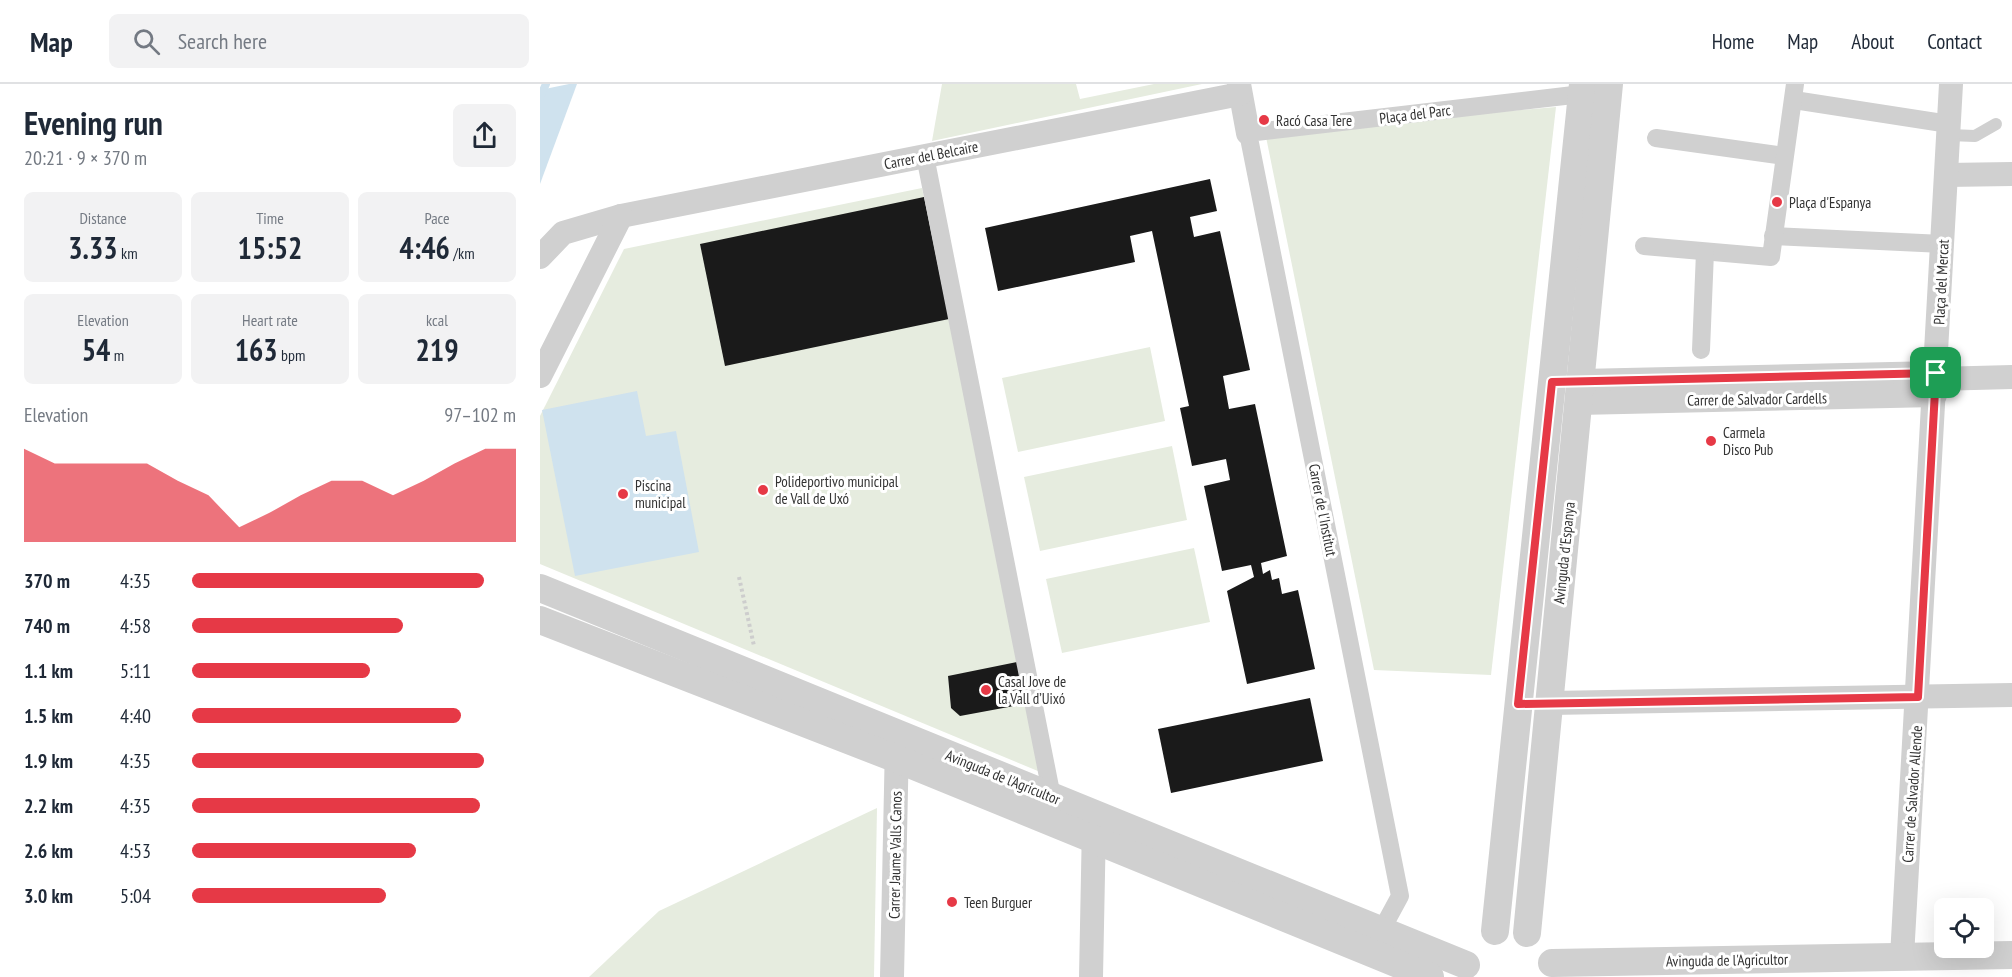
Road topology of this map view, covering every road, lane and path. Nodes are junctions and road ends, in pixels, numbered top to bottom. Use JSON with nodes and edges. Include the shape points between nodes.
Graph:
{"nodes":[{"id":1,"x":1951,"y":84,"type":"edge"},
{"id":2,"x":1596,"y":88,"type":"edge"},
{"id":3,"x":1240,"y":89,"type":"edge"},
{"id":4,"x":1795,"y":92,"type":"edge"},
{"id":5,"x":1996,"y":124,"type":"dead end"},
{"id":6,"x":1949,"y":129,"type":"junction"},
{"id":7,"x":1248,"y":133,"type":"junction"},
{"id":8,"x":1656,"y":138,"type":"dead end"},
{"id":9,"x":925,"y":156,"type":"junction"},
{"id":10,"x":1784,"y":156,"type":"junction"},
{"id":11,"x":2012,"y":174,"type":"edge"},
{"id":12,"x":1947,"y":175,"type":"junction"},
{"id":13,"x":621,"y":216,"type":"junction"},
{"id":14,"x":1773,"y":236,"type":"junction"},
{"id":15,"x":1943,"y":244,"type":"junction"},
{"id":16,"x":1644,"y":246,"type":"dead end"},
{"id":17,"x":1705,"y":252,"type":"junction"},
{"id":18,"x":540,"y":257,"type":"edge"},
{"id":19,"x":1701,"y":350,"type":"dead end"},
{"id":20,"x":540,"y":376,"type":"edge"},
{"id":21,"x":2012,"y":377,"type":"edge"},
{"id":22,"x":1936,"y":383,"type":"junction"},
{"id":23,"x":1580,"y":392,"type":"junction"},
{"id":24,"x":1551,"y":393,"type":"junction"},
{"id":25,"x":739,"y":577,"type":"dead end"},
{"id":26,"x":540,"y":588,"type":"edge"},
{"id":27,"x":540,"y":620,"type":"edge"},
{"id":28,"x":761,"y":678,"type":"junction"},
{"id":29,"x":2012,"y":695,"type":"edge"},
{"id":30,"x":1918,"y":697,"type":"junction"},
{"id":31,"x":1550,"y":703,"type":"junction"},
{"id":32,"x":1518,"y":704,"type":"junction"},
{"id":33,"x":897,"y":746,"type":"junction"},
{"id":34,"x":1052,"y":797,"type":"junction"},
{"id":35,"x":1094,"y":827,"type":"junction"},
{"id":36,"x":1381,"y":932,"type":"junction"},
{"id":37,"x":1495,"y":932,"type":"junction"},
{"id":38,"x":1527,"y":933,"type":"junction"},
{"id":39,"x":2012,"y":955,"type":"edge"},
{"id":40,"x":1902,"y":957,"type":"junction"},
{"id":41,"x":1552,"y":970,"type":"edge"},
{"id":42,"x":1467,"y":971,"type":"edge"},
{"id":43,"x":892,"y":977,"type":"edge"},
{"id":44,"x":1091,"y":977,"type":"edge"},
{"id":45,"x":1430,"y":977,"type":"edge"},
{"id":46,"x":1923,"y":977,"type":"edge"}],
"edges":[{"from":1,"to":6,"type":"street"},
{"from":2,"to":7,"type":"street","name":"Plaça del Parc"},
{"from":2,"to":23,"type":"street","name":"Avinguda d'Espanya"},
{"from":2,"to":24,"type":"street","name":"Avinguda d'Espanya"},
{"from":3,"to":7,"type":"street","name":"Carrer de l'Institut"},
{"from":3,"to":9,"type":"street","name":"Carrer del Belcaire"},
{"from":4,"to":6,"type":"street"},
{"from":4,"to":10,"type":"street"},
{"from":5,"to":6,"type":"lane","via":[[1975,136]]},
{"from":6,"to":12,"type":"street"},
{"from":7,"to":36,"type":"street","name":"Carrer de l'Institut","via":[[1400,896]]},
{"from":8,"to":10,"type":"street"},
{"from":9,"to":13,"type":"street","name":"Carrer del Belcaire"},
{"from":9,"to":34,"type":"street"},
{"from":10,"to":14,"type":"street"},
{"from":11,"to":12,"type":"street"},
{"from":12,"to":15,"type":"street","name":"Plaça del Mercat"},
{"from":13,"to":18,"type":"street","name":"Carrer del Belcaire","via":[[563,233]]},
{"from":13,"to":20,"type":"street"},
{"from":14,"to":15,"type":"street"},
{"from":14,"to":17,"type":"street","via":[[1771,257]]},
{"from":15,"to":22,"type":"street","name":"Plaça del Mercat"},
{"from":16,"to":17,"type":"street"},
{"from":17,"to":19,"type":"street"},
{"from":21,"to":22,"type":"street"},
{"from":22,"to":23,"type":"street","name":"Carrer de Salvador Cardells"},
{"from":22,"to":30,"type":"street","name":"Carrer de Salvador Allende"},
{"from":23,"to":24,"type":"street"},
{"from":23,"to":31,"type":"street","name":"Avinguda d'Espanya"},
{"from":24,"to":32,"type":"street","name":"Avinguda d'Espanya"},
{"from":25,"to":28,"type":"path"},
{"from":26,"to":28,"type":"street","name":"Avinguda de l'Agricultor"},
{"from":27,"to":33,"type":"street","name":"Avinguda de l'Agricultor"},
{"from":28,"to":33,"type":"street","name":"Avinguda de l'Agricultor"},
{"from":29,"to":30,"type":"street"},
{"from":30,"to":31,"type":"street"},
{"from":30,"to":40,"type":"street","name":"Carrer de Salvador Allende"},
{"from":31,"to":32,"type":"street"},
{"from":31,"to":38,"type":"street","name":"Avinguda d'Espanya"},
{"from":32,"to":37,"type":"street","name":"Avinguda d'Espanya"},
{"from":33,"to":34,"type":"street","name":"Avinguda de l'Agricultor"},
{"from":33,"to":35,"type":"street","name":"Avinguda de l'Agricultor"},
{"from":33,"to":43,"type":"street","name":"Carrer Jaume Valls Canos"},
{"from":34,"to":35,"type":"street","name":"Avinguda de l'Agricultor"},
{"from":35,"to":36,"type":"street","name":"Avinguda de l'Agricultor"},
{"from":35,"to":44,"type":"street"},
{"from":35,"to":45,"type":"street","name":"Avinguda de l'Agricultor"},
{"from":36,"to":42,"type":"street","name":"Avinguda de l'Agricultor"},
{"from":37,"to":38,"type":"street"},
{"from":37,"to":42,"type":"street"},
{"from":38,"to":41,"type":"street"},
{"from":39,"to":40,"type":"street","name":"Avinguda de l'Agricultor"},
{"from":40,"to":41,"type":"street","name":"Avinguda de l'Agricultor"},
{"from":40,"to":46,"type":"street"}]}
